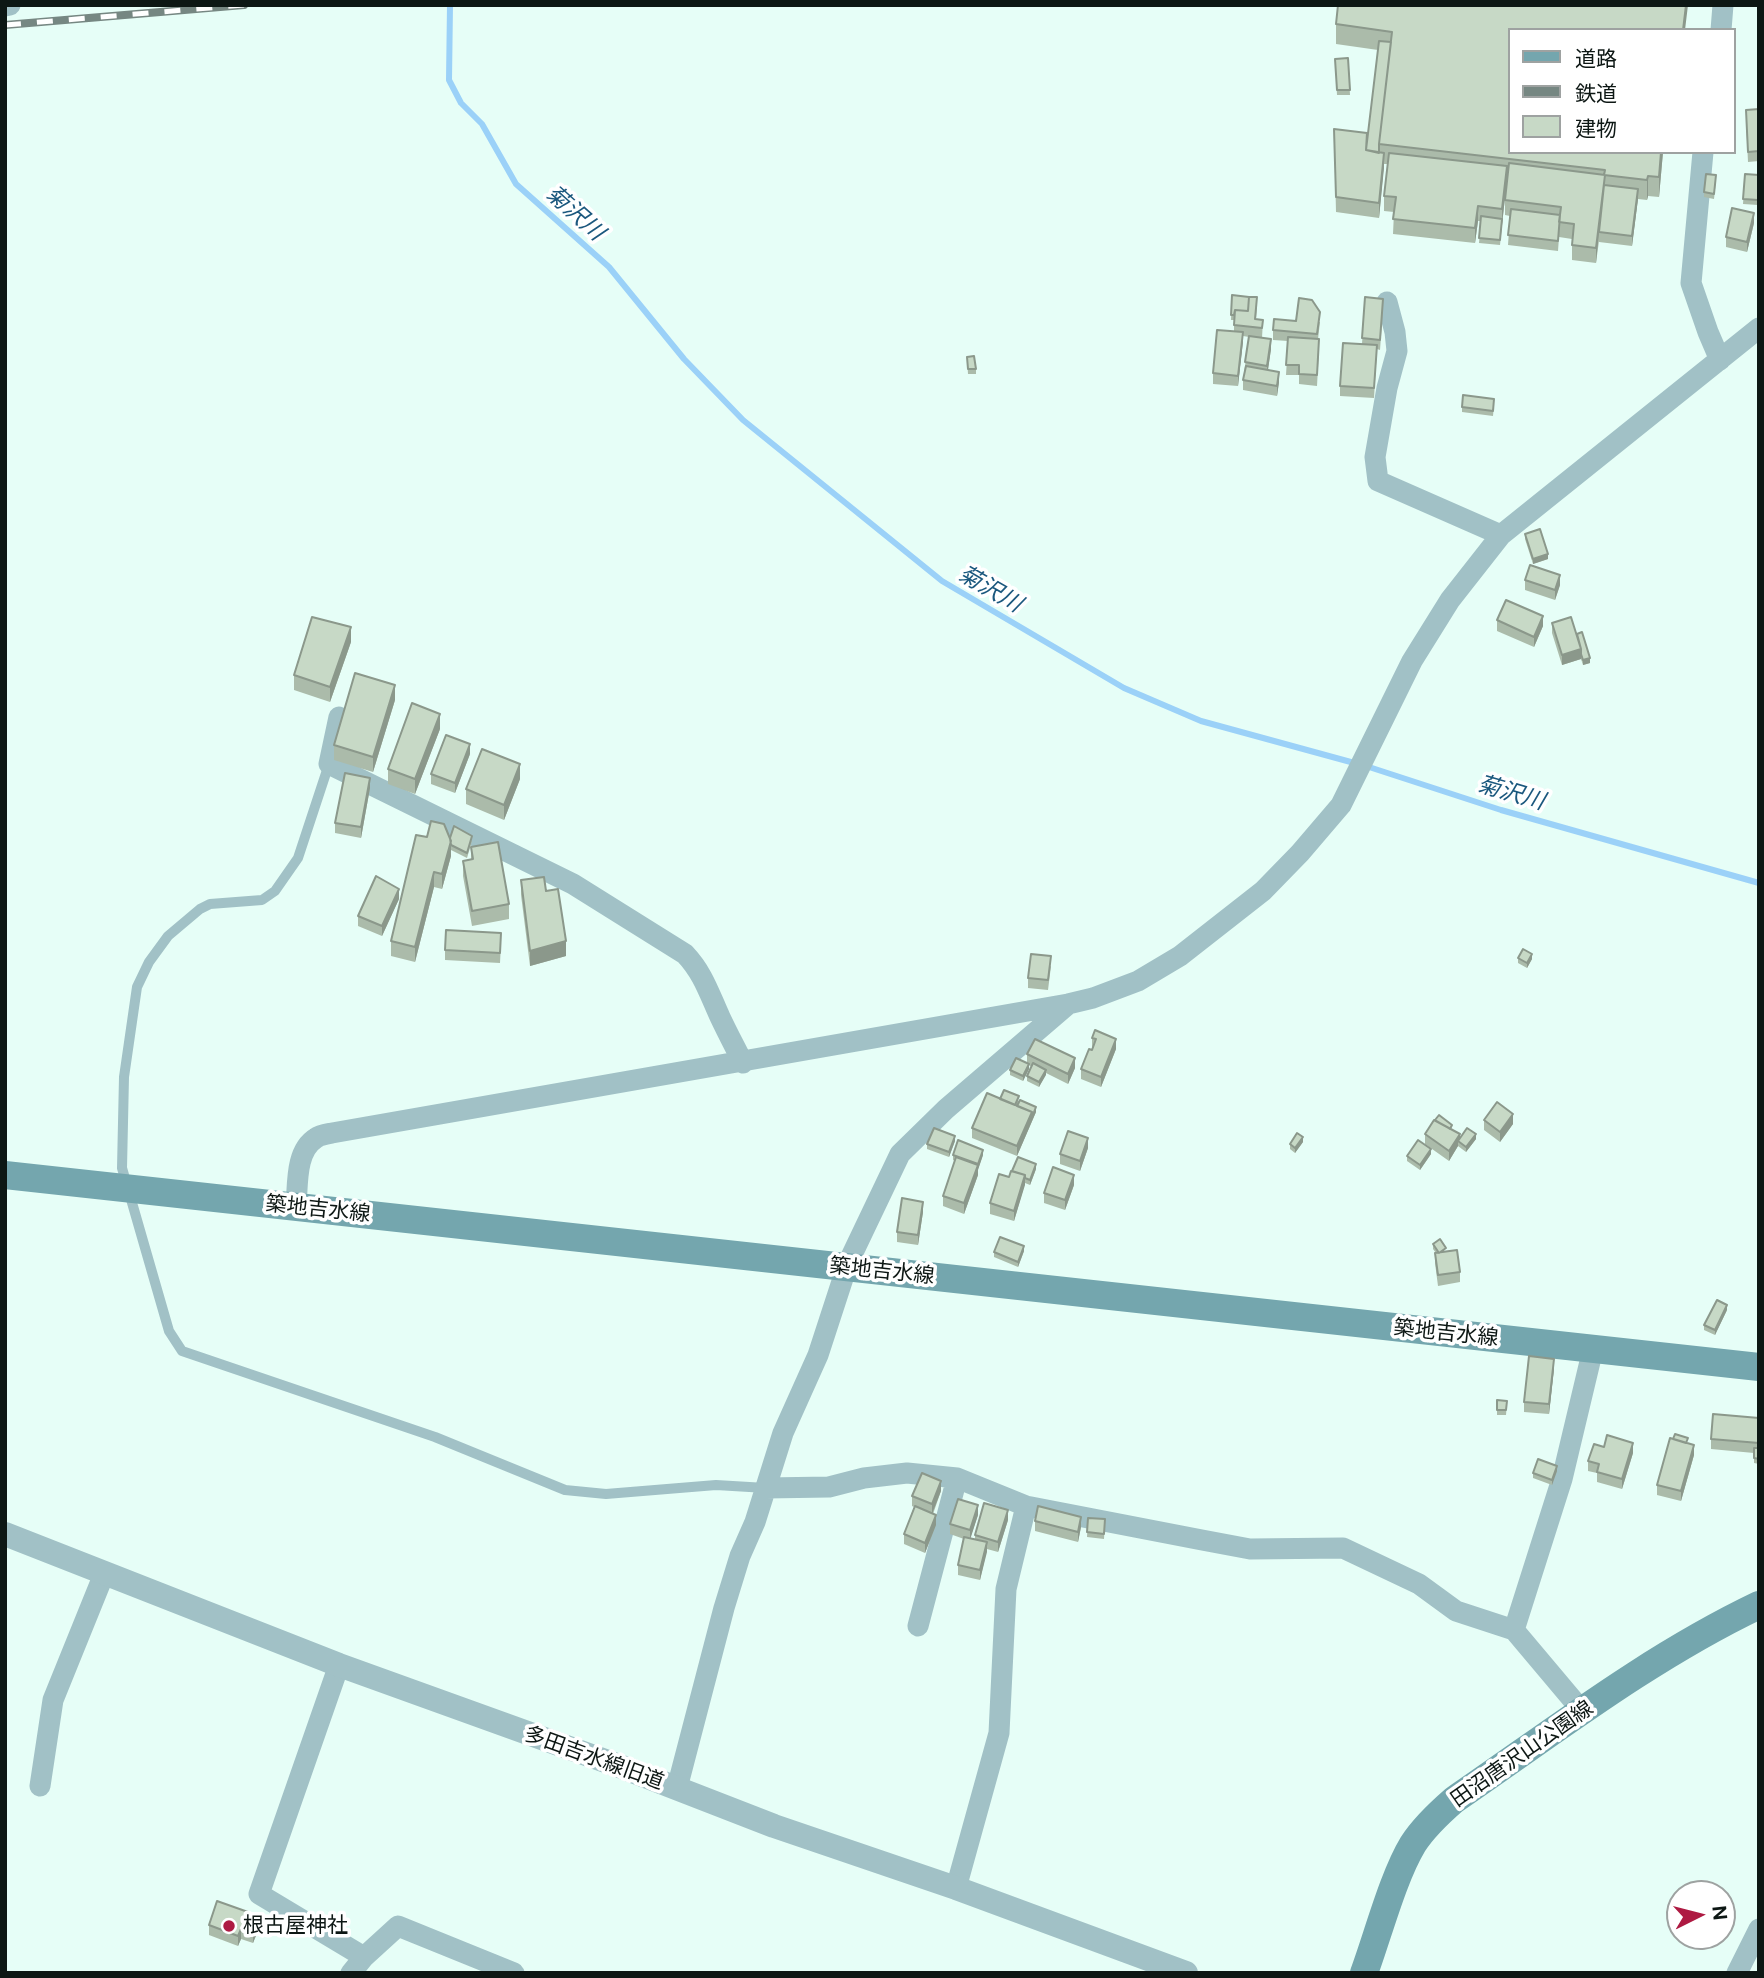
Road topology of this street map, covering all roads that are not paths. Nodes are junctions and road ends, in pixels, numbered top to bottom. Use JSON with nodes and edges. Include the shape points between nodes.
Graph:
{"nodes":[{"id":1,"x":1723,"y":5,"type":"edge"},
{"id":2,"x":1721,"y":28,"type":"edge"},
{"id":3,"x":1703,"y":154,"type":"edge"},
{"id":4,"x":1387,"y":302,"type":"dead end"},
{"id":5,"x":1759,"y":328,"type":"edge"},
{"id":6,"x":1720,"y":360,"type":"junction"},
{"id":7,"x":1501,"y":535,"type":"junction"},
{"id":8,"x":339,"y":717,"type":"edge"},
{"id":9,"x":329,"y":764,"type":"junction"},
{"id":10,"x":1068,"y":1004,"type":"junction"},
{"id":11,"x":743,"y":1062,"type":"junction"},
{"id":12,"x":5,"y":1175,"type":"edge"},
{"id":13,"x":127,"y":1188,"type":"junction"},
{"id":14,"x":296,"y":1206,"type":"junction"},
{"id":15,"x":847,"y":1267,"type":"junction"},
{"id":16,"x":1593,"y":1349,"type":"junction"},
{"id":17,"x":1759,"y":1367,"type":"edge"},
{"id":18,"x":957,"y":1478,"type":"junction"},
{"id":19,"x":766,"y":1488,"type":"junction"},
{"id":20,"x":1026,"y":1506,"type":"junction"},
{"id":21,"x":5,"y":1535,"type":"edge"},
{"id":22,"x":104,"y":1574,"type":"junction"},
{"id":23,"x":1759,"y":1605,"type":"edge"},
{"id":24,"x":918,"y":1626,"type":"dead end"},
{"id":25,"x":1514,"y":1630,"type":"junction"},
{"id":26,"x":339,"y":1665,"type":"junction"},
{"id":27,"x":1583,"y":1712,"type":"junction"},
{"id":28,"x":40,"y":1786,"type":"dead end"},
{"id":29,"x":677,"y":1788,"type":"junction"},
{"id":30,"x":956,"y":1888,"type":"junction"},
{"id":31,"x":1759,"y":1929,"type":"edge"},
{"id":32,"x":358,"y":1965,"type":"edge"},
{"id":33,"x":514,"y":1973,"type":"edge"},
{"id":34,"x":1186,"y":1973,"type":"edge"},
{"id":35,"x":1364,"y":1973,"type":"edge"},
{"id":36,"x":1737,"y":1973,"type":"edge"}],
"edges":[{"from":1,"to":2,"type":"street"},
{"from":3,"to":6,"type":"street","via":[[1691,283]]},
{"from":4,"to":7,"type":"street","via":[[1397,351],[1375,457],[1378,481]]},
{"from":5,"to":6,"type":"street"},
{"from":6,"to":7,"type":"street"},
{"from":7,"to":10,"type":"street","via":[[1450,600],[1412,661],[1341,805],[1300,853],[1263,891],[1180,956],[1138,981]]},
{"from":8,"to":9,"type":"street"},
{"from":9,"to":11,"type":"street","via":[[573,884],[685,954],[706,982]]},
{"from":9,"to":13,"type":"lane","via":[[298,858],[275,891],[262,900],[210,904],[200,909],[168,936],[137,987],[124,1077],[122,1168]]},
{"from":10,"to":11,"type":"street"},
{"from":10,"to":15,"type":"street","via":[[900,1154]]},
{"from":11,"to":14,"type":"street","via":[[316,1138],[300,1163]]},
{"from":12,"to":13,"type":"main road","name":"築地吉水線"},
{"from":13,"to":14,"type":"main road","name":"築地吉水線"},
{"from":13,"to":19,"type":"lane","via":[[169,1331],[182,1352],[435,1437],[565,1490],[606,1494],[716,1485]]},
{"from":14,"to":15,"type":"main road","name":"築地吉水線"},
{"from":15,"to":16,"type":"main road","name":"築地吉水線"},
{"from":15,"to":19,"type":"street"},
{"from":16,"to":17,"type":"main road","name":"築地吉水線"},
{"from":16,"to":25,"type":"street","via":[[1562,1479]]},
{"from":18,"to":19,"type":"street","via":[[907,1473],[829,1487]]},
{"from":18,"to":20,"type":"street"},
{"from":18,"to":24,"type":"street"},
{"from":19,"to":29,"type":"street","via":[[724,1608]]},
{"from":20,"to":25,"type":"street","via":[[1250,1549],[1343,1548],[1419,1584],[1456,1611]]},
{"from":20,"to":30,"type":"street","via":[[1006,1589],[999,1733]]},
{"from":21,"to":22,"type":"street","name":"多田吉水線旧道"},
{"from":22,"to":26,"type":"street","name":"多田吉水線旧道"},
{"from":22,"to":28,"type":"street","via":[[53,1700]]},
{"from":23,"to":27,"type":"main road","name":"田沼唐沢山公園線","via":[[1698,1636]]},
{"from":25,"to":27,"type":"street"},
{"from":26,"to":29,"type":"street","name":"多田吉水線旧道"},
{"from":26,"to":32,"type":"street","via":[[259,1894]]},
{"from":27,"to":35,"type":"main road","name":"田沼唐沢山公園線","via":[[1454,1800],[1422,1832],[1401,1869]]},
{"from":29,"to":30,"type":"street","name":"多田吉水線旧道"},
{"from":30,"to":34,"type":"street","name":"多田吉水線旧道"},
{"from":31,"to":36,"type":"street"},
{"from":32,"to":33,"type":"street","via":[[398,1926]]}]}
